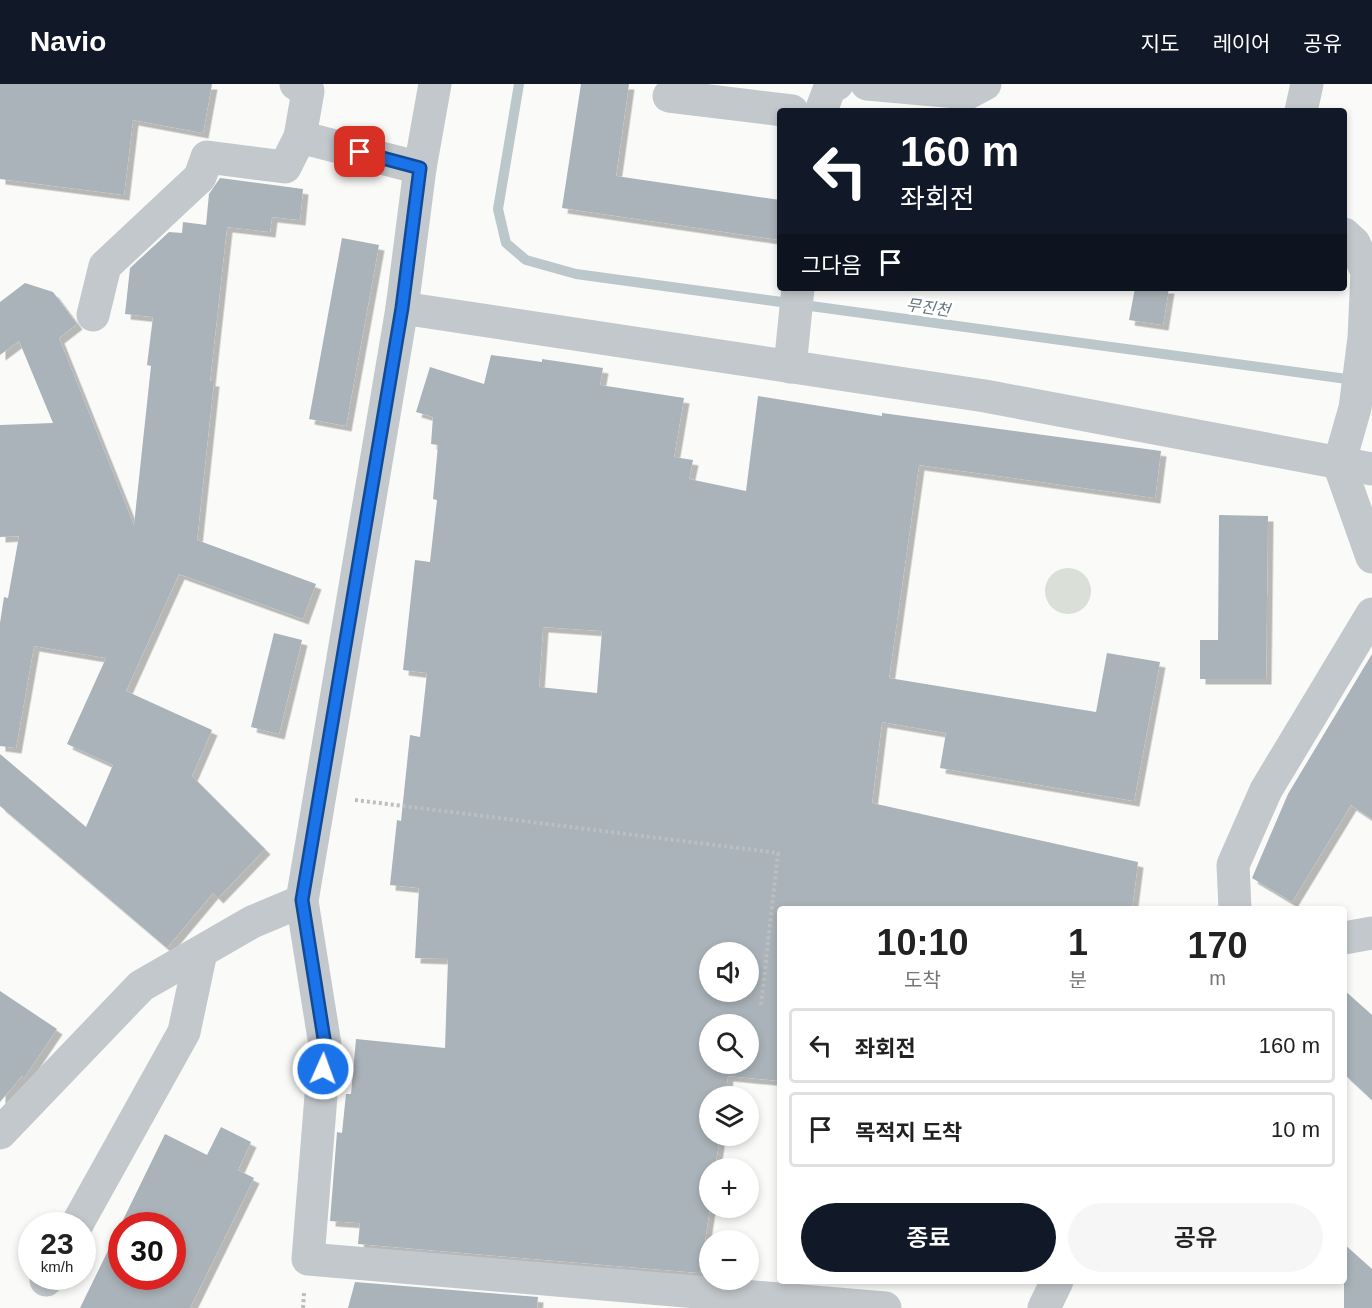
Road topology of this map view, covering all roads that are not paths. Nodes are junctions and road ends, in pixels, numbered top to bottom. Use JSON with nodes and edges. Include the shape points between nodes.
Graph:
{"nodes":[{"id":1,"x":296,"y":84,"type":"edge"},
{"id":2,"x":435,"y":84,"type":"edge"},
{"id":3,"x":837,"y":84,"type":"edge"},
{"id":4,"x":867,"y":84,"type":"edge"},
{"id":5,"x":985,"y":84,"type":"edge"},
{"id":6,"x":1307,"y":84,"type":"edge"},
{"id":7,"x":760,"y":95,"type":"edge"},
{"id":8,"x":669,"y":96,"type":"dead end"},
{"id":9,"x":786,"y":108,"type":"edge"},
{"id":10,"x":822,"y":108,"type":"edge"},
{"id":11,"x":1302,"y":108,"type":"edge"},
{"id":12,"x":300,"y":137,"type":"junction"},
{"id":13,"x":420,"y":168,"type":"junction"},
{"id":14,"x":1347,"y":237,"type":"edge"},
{"id":15,"x":798,"y":291,"type":"edge"},
{"id":16,"x":402,"y":308,"type":"junction"},
{"id":17,"x":93,"y":315,"type":"dead end"},
{"id":18,"x":1368,"y":338,"type":"edge"},
{"id":19,"x":790,"y":367,"type":"junction"},
{"id":20,"x":1339,"y":464,"type":"junction"},
{"id":21,"x":1372,"y":470,"type":"edge"},
{"id":22,"x":1372,"y":557,"type":"edge"},
{"id":23,"x":1372,"y":614,"type":"edge"},
{"id":24,"x":302,"y":900,"type":"junction"},
{"id":25,"x":1238,"y":906,"type":"edge"},
{"id":26,"x":1372,"y":933,"type":"edge"},
{"id":27,"x":1347,"y":937,"type":"edge"},
{"id":28,"x":201,"y":952,"type":"junction"},
{"id":29,"x":0,"y":1133,"type":"edge"},
{"id":30,"x":84,"y":1212,"type":"edge"},
{"id":31,"x":1056,"y":1284,"type":"edge"},
{"id":32,"x":617,"y":1297,"type":"edge"},
{"id":33,"x":885,"y":1308,"type":"edge"},
{"id":34,"x":1044,"y":1308,"type":"edge"}],
"edges":[{"from":1,"to":12,"type":"street","via":[[308,91]]},
{"from":2,"to":13,"type":"street"},
{"from":3,"to":10,"type":"street","via":[[830,87]]},
{"from":4,"to":5,"type":"street","via":[[968,93]]},
{"from":6,"to":11,"type":"street"},
{"from":7,"to":8,"type":"street"},
{"from":7,"to":9,"type":"street"},
{"from":12,"to":13,"type":"street"},
{"from":12,"to":17,"type":"street","via":[[285,167],[207,157],[200,177],[105,266]]},
{"from":13,"to":16,"type":"street"},
{"from":14,"to":18,"type":"street","via":[[1367,272]]},
{"from":15,"to":19,"type":"street"},
{"from":16,"to":19,"type":"street"},
{"from":16,"to":24,"type":"street"},
{"from":18,"to":20,"type":"street","via":[[1355,408]]},
{"from":19,"to":20,"type":"street","via":[[985,396]]},
{"from":20,"to":21,"type":"street"},
{"from":20,"to":22,"type":"street"},
{"from":23,"to":25,"type":"street","via":[[1266,790],[1233,865]]},
{"from":24,"to":28,"type":"street","via":[[252,922]]},
{"from":24,"to":32,"type":"street","via":[[325,1045],[308,1259]]},
{"from":26,"to":27,"type":"street"},
{"from":28,"to":29,"type":"street","via":[[141,986]]},
{"from":28,"to":30,"type":"street","via":[[184,1032]]},
{"from":31,"to":34,"type":"street"},
{"from":32,"to":33,"type":"street"}]}
